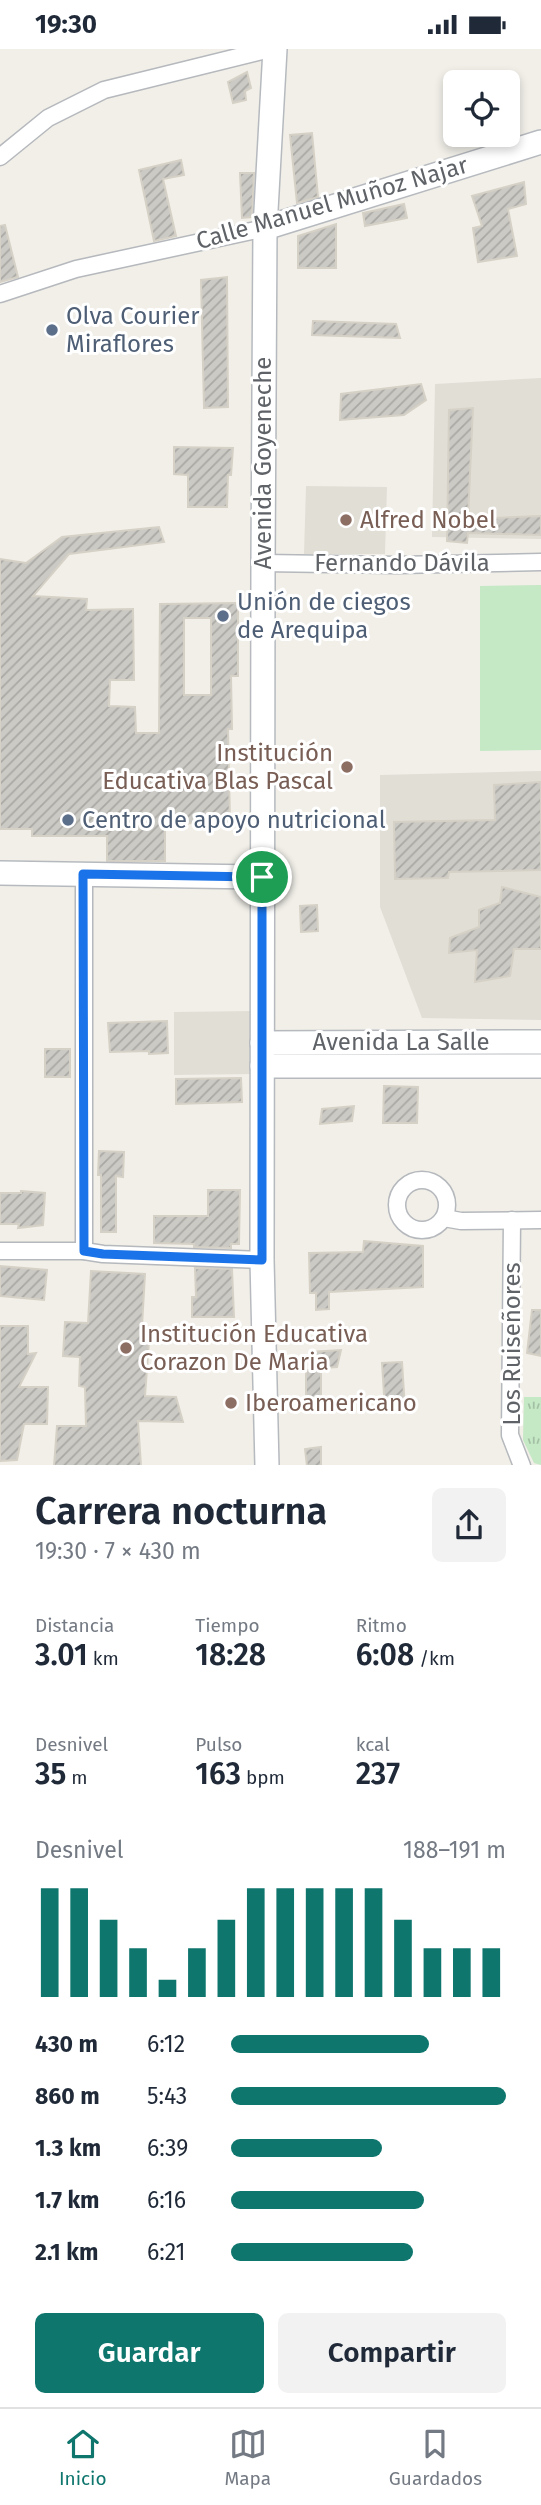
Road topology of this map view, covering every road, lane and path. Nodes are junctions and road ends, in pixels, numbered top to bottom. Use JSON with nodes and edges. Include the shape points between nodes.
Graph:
{"nodes":[{"id":1,"x":273,"y":49,"type":"edge"},
{"id":2,"x":541,"y":142,"type":"edge"},
{"id":3,"x":0,"y":157,"type":"edge"},
{"id":4,"x":265,"y":228,"type":"junction"},
{"id":5,"x":0,"y":294,"type":"edge"},
{"id":6,"x":541,"y":562,"type":"edge"},
{"id":7,"x":263,"y":563,"type":"junction"},
{"id":8,"x":0,"y":873,"type":"edge"},
{"id":9,"x":83,"y":874,"type":"junction"},
{"id":10,"x":262,"y":877,"type":"junction"},
{"id":11,"x":541,"y":1042,"type":"edge"},
{"id":12,"x":262,"y":1055,"type":"junction"},
{"id":13,"x":541,"y":1066,"type":"edge"},
{"id":14,"x":443,"y":1218,"type":"dead end"},
{"id":15,"x":512,"y":1220,"type":"junction"},
{"id":16,"x":541,"y":1220,"type":"edge"},
{"id":17,"x":0,"y":1251,"type":"edge"},
{"id":18,"x":84,"y":1251,"type":"junction"},
{"id":19,"x":262,"y":1260,"type":"junction"},
{"id":20,"x":267,"y":1465,"type":"edge"},
{"id":21,"x":522,"y":1465,"type":"edge"}],
"edges":[{"from":1,"to":3,"type":"street","via":[[104,90],[48,118]]},
{"from":1,"to":4,"type":"main road","name":"Avenida Goyeneche"},
{"from":2,"to":4,"type":"main road","name":"Calle Manuel Muñoz Najar"},
{"from":4,"to":5,"type":"street","name":"Calle Manuel Muñoz Najar","via":[[76,269]]},
{"from":4,"to":7,"type":"main road","name":"Avenida Goyeneche"},
{"from":6,"to":7,"type":"street","name":"Fernando Dávila"},
{"from":7,"to":10,"type":"main road","name":"Avenida Goyeneche"},
{"from":8,"to":9,"type":"main road"},
{"from":9,"to":10,"type":"main road"},
{"from":9,"to":18,"type":"street"},
{"from":10,"to":12,"type":"main road","name":"Avenida Goyeneche"},
{"from":11,"to":12,"type":"main road","name":"Avenida La Salle"},
{"from":12,"to":13,"type":"main road","name":"Avenida La Salle"},
{"from":12,"to":19,"type":"main road","name":"Avenida Goyeneche"},
{"from":14,"to":15,"type":"street"},
{"from":15,"to":16,"type":"street"},
{"from":15,"to":21,"type":"street","name":"Los Ruiseñores","via":[[510,1435]]},
{"from":17,"to":18,"type":"street"},
{"from":18,"to":19,"type":"street"},
{"from":19,"to":20,"type":"main road","name":"Avenida Goyeneche"}]}
